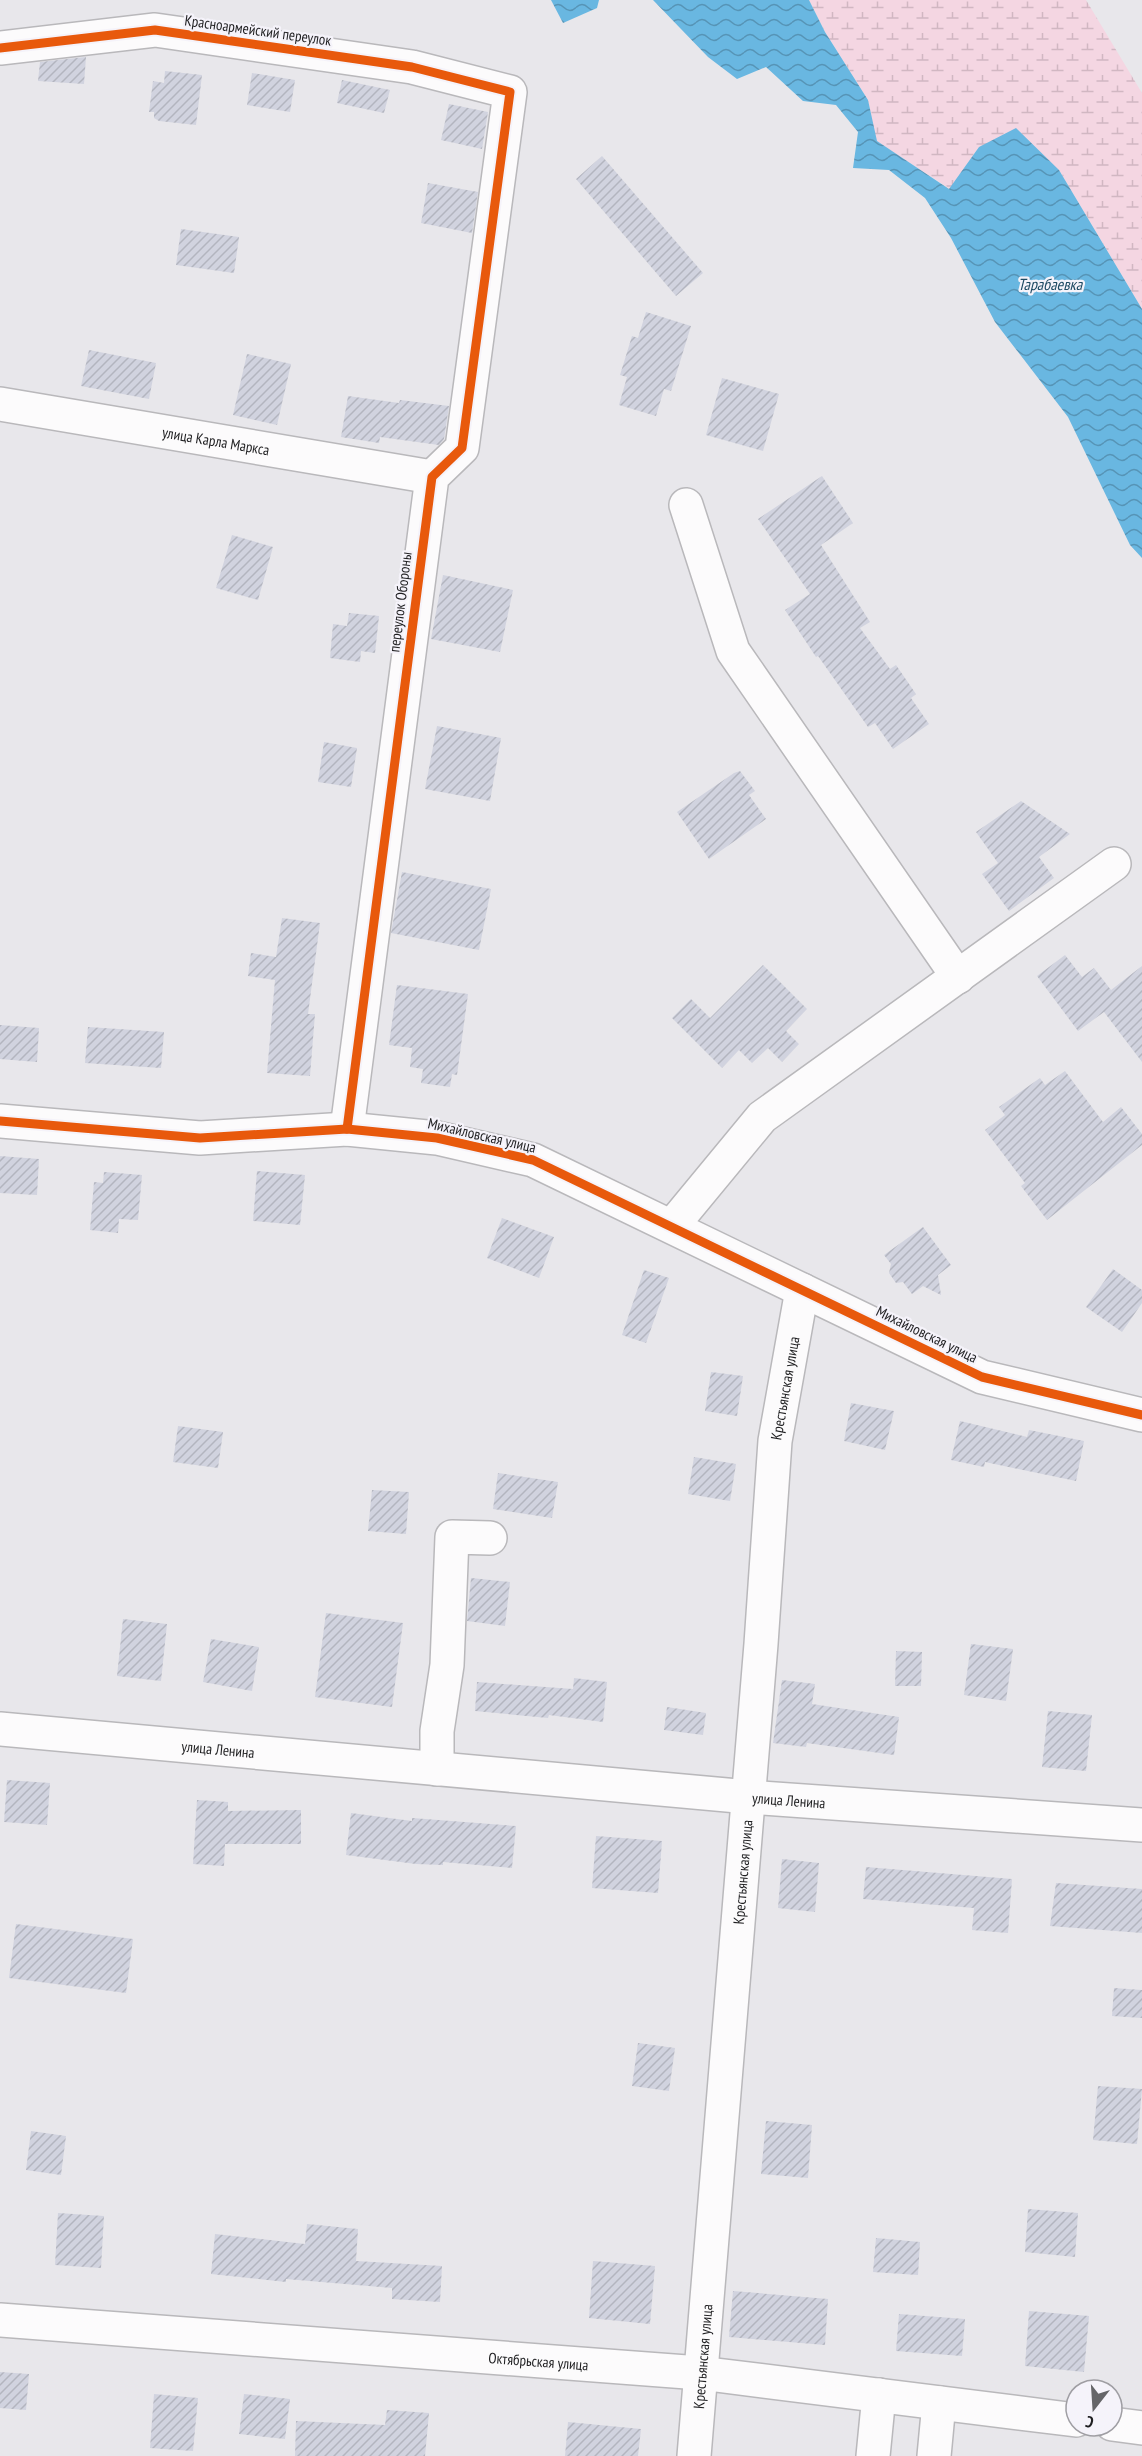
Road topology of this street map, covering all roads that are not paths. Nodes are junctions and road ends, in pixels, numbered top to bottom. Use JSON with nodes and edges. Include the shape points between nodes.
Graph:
{"nodes":[{"id":1,"x":0,"y":48,"type":"edge"},
{"id":2,"x":0,"y":404,"type":"edge"},
{"id":3,"x":432,"y":477,"type":"junction"},
{"id":4,"x":686,"y":506,"type":"dead end"},
{"id":5,"x":1114,"y":864,"type":"dead end"},
{"id":6,"x":958,"y":977,"type":"junction"},
{"id":7,"x":0,"y":1121,"type":"edge"},
{"id":8,"x":347,"y":1129,"type":"junction"},
{"id":9,"x":672,"y":1226,"type":"junction"},
{"id":10,"x":801,"y":1290,"type":"junction"},
{"id":11,"x":1142,"y":1415,"type":"edge"},
{"id":12,"x":490,"y":1538,"type":"dead end"},
{"id":13,"x":0,"y":1729,"type":"edge"},
{"id":14,"x":437,"y":1769,"type":"junction"},
{"id":15,"x":749,"y":1797,"type":"junction"},
{"id":16,"x":1142,"y":1825,"type":"edge"},
{"id":17,"x":0,"y":2320,"type":"edge"},
{"id":18,"x":700,"y":2373,"type":"junction"},
{"id":19,"x":879,"y":2395,"type":"junction"},
{"id":20,"x":939,"y":2403,"type":"junction"},
{"id":21,"x":1064,"y":2419,"type":"edge"},
{"id":22,"x":1124,"y":2426,"type":"edge"},
{"id":23,"x":1142,"y":2428,"type":"edge"},
{"id":24,"x":694,"y":2456,"type":"edge"},
{"id":25,"x":873,"y":2456,"type":"edge"},
{"id":26,"x":934,"y":2456,"type":"edge"}],
"edges":[{"from":1,"to":3,"type":"street","name":"Красноармейский переулок","via":[[155,30],[412,67],[510,92],[462,448]]},
{"from":2,"to":3,"type":"street","name":"улица Карла Маркса"},
{"from":3,"to":8,"type":"street","name":"переулок Обороны"},
{"from":4,"to":6,"type":"street","via":[[733,651]]},
{"from":5,"to":6,"type":"street"},
{"from":6,"to":9,"type":"street","via":[[762,1117]]},
{"from":7,"to":8,"type":"street","name":"Михайловская улица","via":[[200,1138]]},
{"from":8,"to":9,"type":"street","name":"Михайловская улица","via":[[437,1138],[533,1160]]},
{"from":9,"to":10,"type":"street","name":"Михайловская улица"},
{"from":10,"to":11,"type":"street","name":"Михайловская улица","via":[[982,1377]]},
{"from":10,"to":15,"type":"street","name":"Крестьянская улица","via":[[775,1441]]},
{"from":12,"to":14,"type":"street","via":[[452,1537],[447,1665],[437,1731]]},
{"from":13,"to":14,"type":"street","name":"улица Ленина"},
{"from":14,"to":15,"type":"street","name":"улица Ленина"},
{"from":15,"to":16,"type":"street","name":"улица Ленина"},
{"from":15,"to":18,"type":"street","name":"Крестьянская улица"},
{"from":17,"to":18,"type":"street","name":"Октябрьская улица"},
{"from":18,"to":19,"type":"street","name":"Октябрьская улица"},
{"from":18,"to":24,"type":"street","name":"Крестьянская улица"},
{"from":19,"to":20,"type":"street","name":"Октябрьская улица"},
{"from":19,"to":25,"type":"street"},
{"from":20,"to":21,"type":"street","name":"Октябрьская улица"},
{"from":20,"to":26,"type":"street"},
{"from":22,"to":23,"type":"street"}]}
